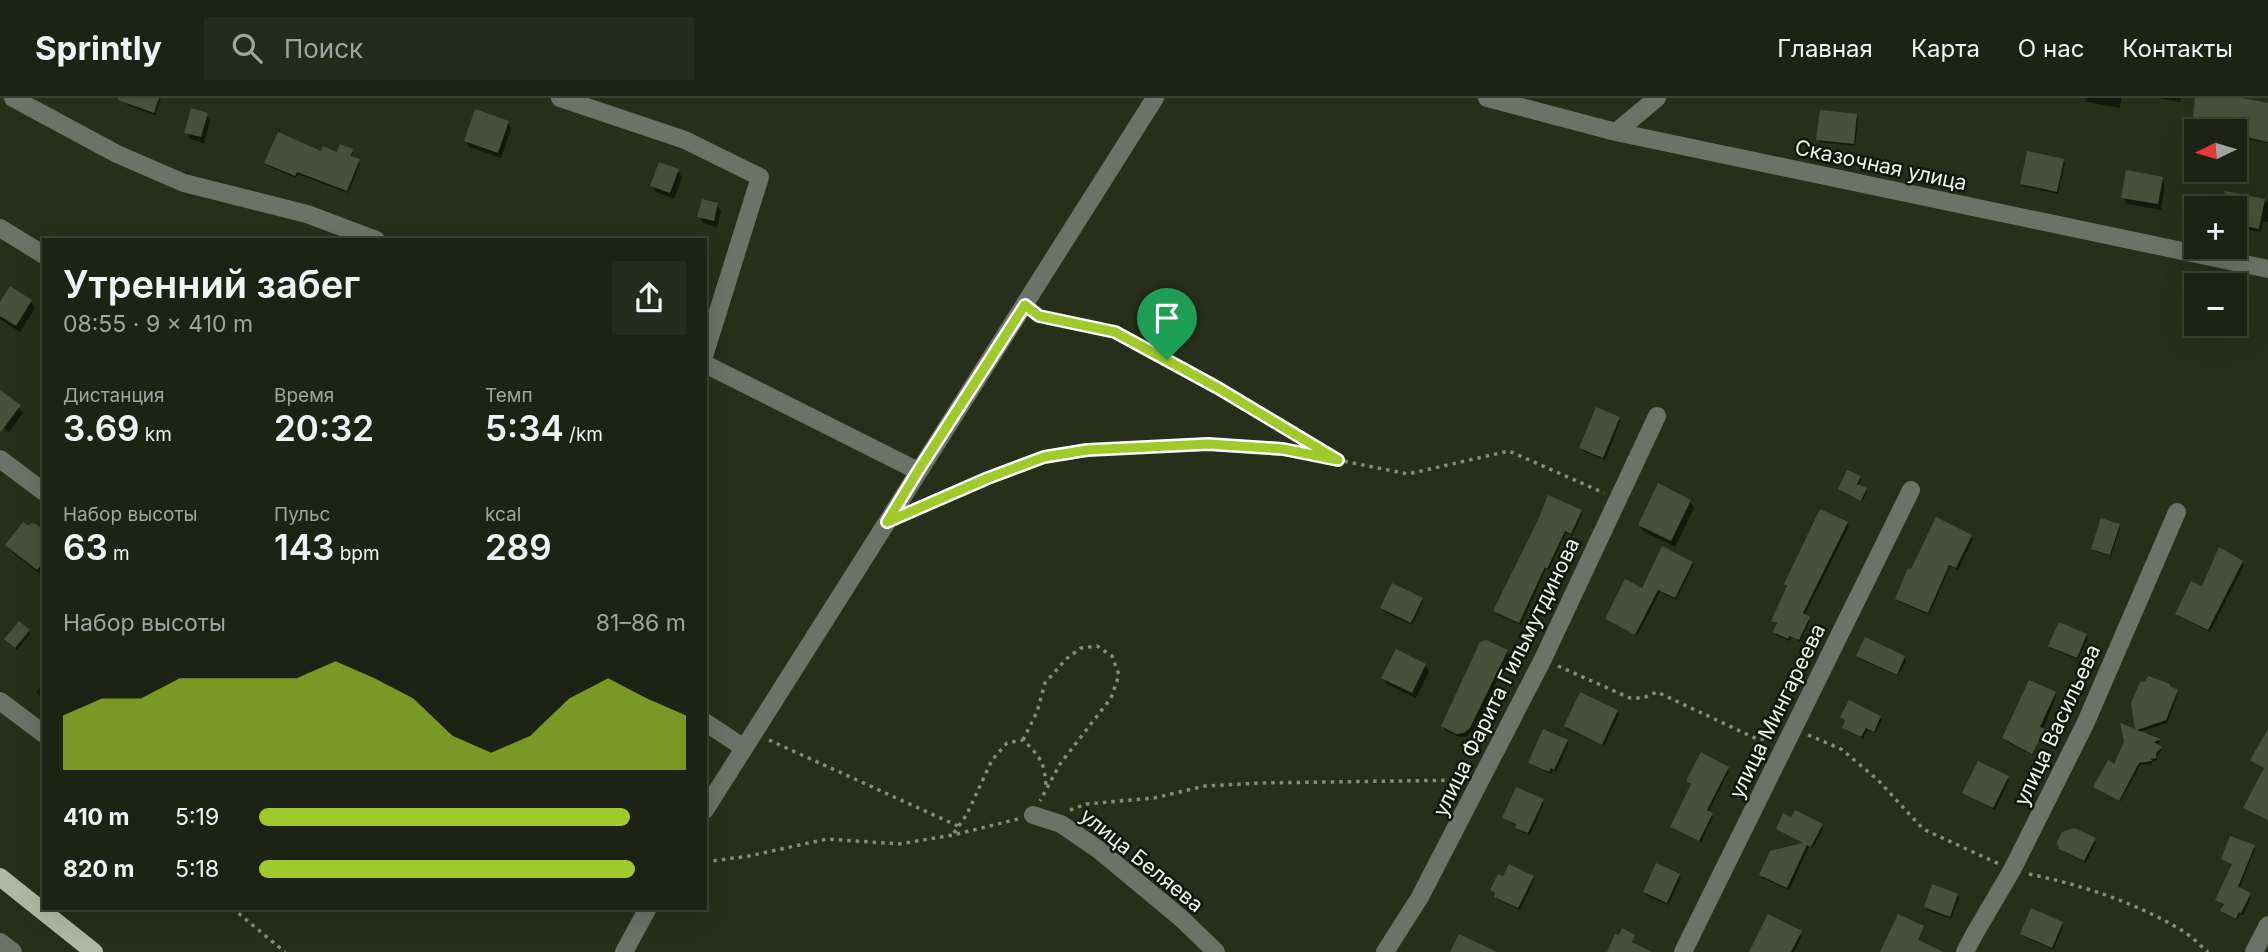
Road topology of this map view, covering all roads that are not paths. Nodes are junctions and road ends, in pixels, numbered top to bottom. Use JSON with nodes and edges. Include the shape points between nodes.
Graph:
{"nodes":[{"id":1,"x":13,"y":98,"type":"edge"},
{"id":2,"x":560,"y":98,"type":"edge"},
{"id":3,"x":1155,"y":98,"type":"edge"},
{"id":4,"x":1487,"y":98,"type":"edge"},
{"id":5,"x":1657,"y":98,"type":"edge"},
{"id":6,"x":33,"y":103,"type":"edge"},
{"id":7,"x":1616,"y":132,"type":"junction"},
{"id":8,"x":0,"y":228,"type":"edge"},
{"id":9,"x":371,"y":238,"type":"edge"},
{"id":10,"x":42,"y":254,"type":"edge"},
{"id":11,"x":2268,"y":269,"type":"edge"},
{"id":12,"x":707,"y":347,"type":"edge"},
{"id":13,"x":707,"y":365,"type":"edge"},
{"id":14,"x":1657,"y":416,"type":"dead end"},
{"id":15,"x":0,"y":459,"type":"edge"},
{"id":16,"x":918,"y":471,"type":"junction"},
{"id":17,"x":1911,"y":489,"type":"dead end"},
{"id":18,"x":42,"y":490,"type":"edge"},
{"id":19,"x":2177,"y":512,"type":"dead end"},
{"id":20,"x":0,"y":701,"type":"edge"},
{"id":21,"x":707,"y":723,"type":"edge"},
{"id":22,"x":42,"y":732,"type":"edge"},
{"id":23,"x":744,"y":748,"type":"junction"},
{"id":24,"x":707,"y":807,"type":"edge"},
{"id":25,"x":1033,"y":815,"type":"road end"},
{"id":26,"x":0,"y":877,"type":"edge"},
{"id":27,"x":647,"y":910,"type":"edge"},
{"id":28,"x":2268,"y":925,"type":"edge"},
{"id":29,"x":0,"y":942,"type":"edge"},
{"id":30,"x":13,"y":952,"type":"edge"},
{"id":31,"x":94,"y":952,"type":"edge"},
{"id":32,"x":624,"y":952,"type":"edge"},
{"id":33,"x":1216,"y":952,"type":"edge"},
{"id":34,"x":1385,"y":952,"type":"edge"},
{"id":35,"x":1683,"y":952,"type":"edge"},
{"id":36,"x":1965,"y":952,"type":"edge"},
{"id":37,"x":2254,"y":952,"type":"edge"}],
"edges":[{"from":1,"to":6,"type":"street"},
{"from":2,"to":12,"type":"street","via":[[685,140],[760,177]]},
{"from":3,"to":16,"type":"street"},
{"from":4,"to":7,"type":"street","name":"Сказочная улица"},
{"from":5,"to":7,"type":"street"},
{"from":6,"to":9,"type":"street","via":[[117,153],[184,183],[307,214]]},
{"from":7,"to":11,"type":"street","name":"Сказочная улица"},
{"from":8,"to":10,"type":"street"},
{"from":13,"to":16,"type":"street"},
{"from":14,"to":34,"type":"street","name":"улица Фарита Гильмутдинова","via":[[1543,659],[1420,897]]},
{"from":15,"to":18,"type":"street"},
{"from":16,"to":23,"type":"street"},
{"from":17,"to":35,"type":"street","name":"улица Мингареева"},
{"from":19,"to":36,"type":"street","name":"улица Васильева","via":[[2087,722]]},
{"from":20,"to":22,"type":"street"},
{"from":21,"to":23,"type":"street"},
{"from":23,"to":24,"type":"street"},
{"from":25,"to":33,"type":"street","name":"улица Беляева","via":[[1061,824],[1099,850]]},
{"from":26,"to":31,"type":"main road"},
{"from":27,"to":32,"type":"street"},
{"from":28,"to":37,"type":"street"},
{"from":29,"to":30,"type":"street"}]}
